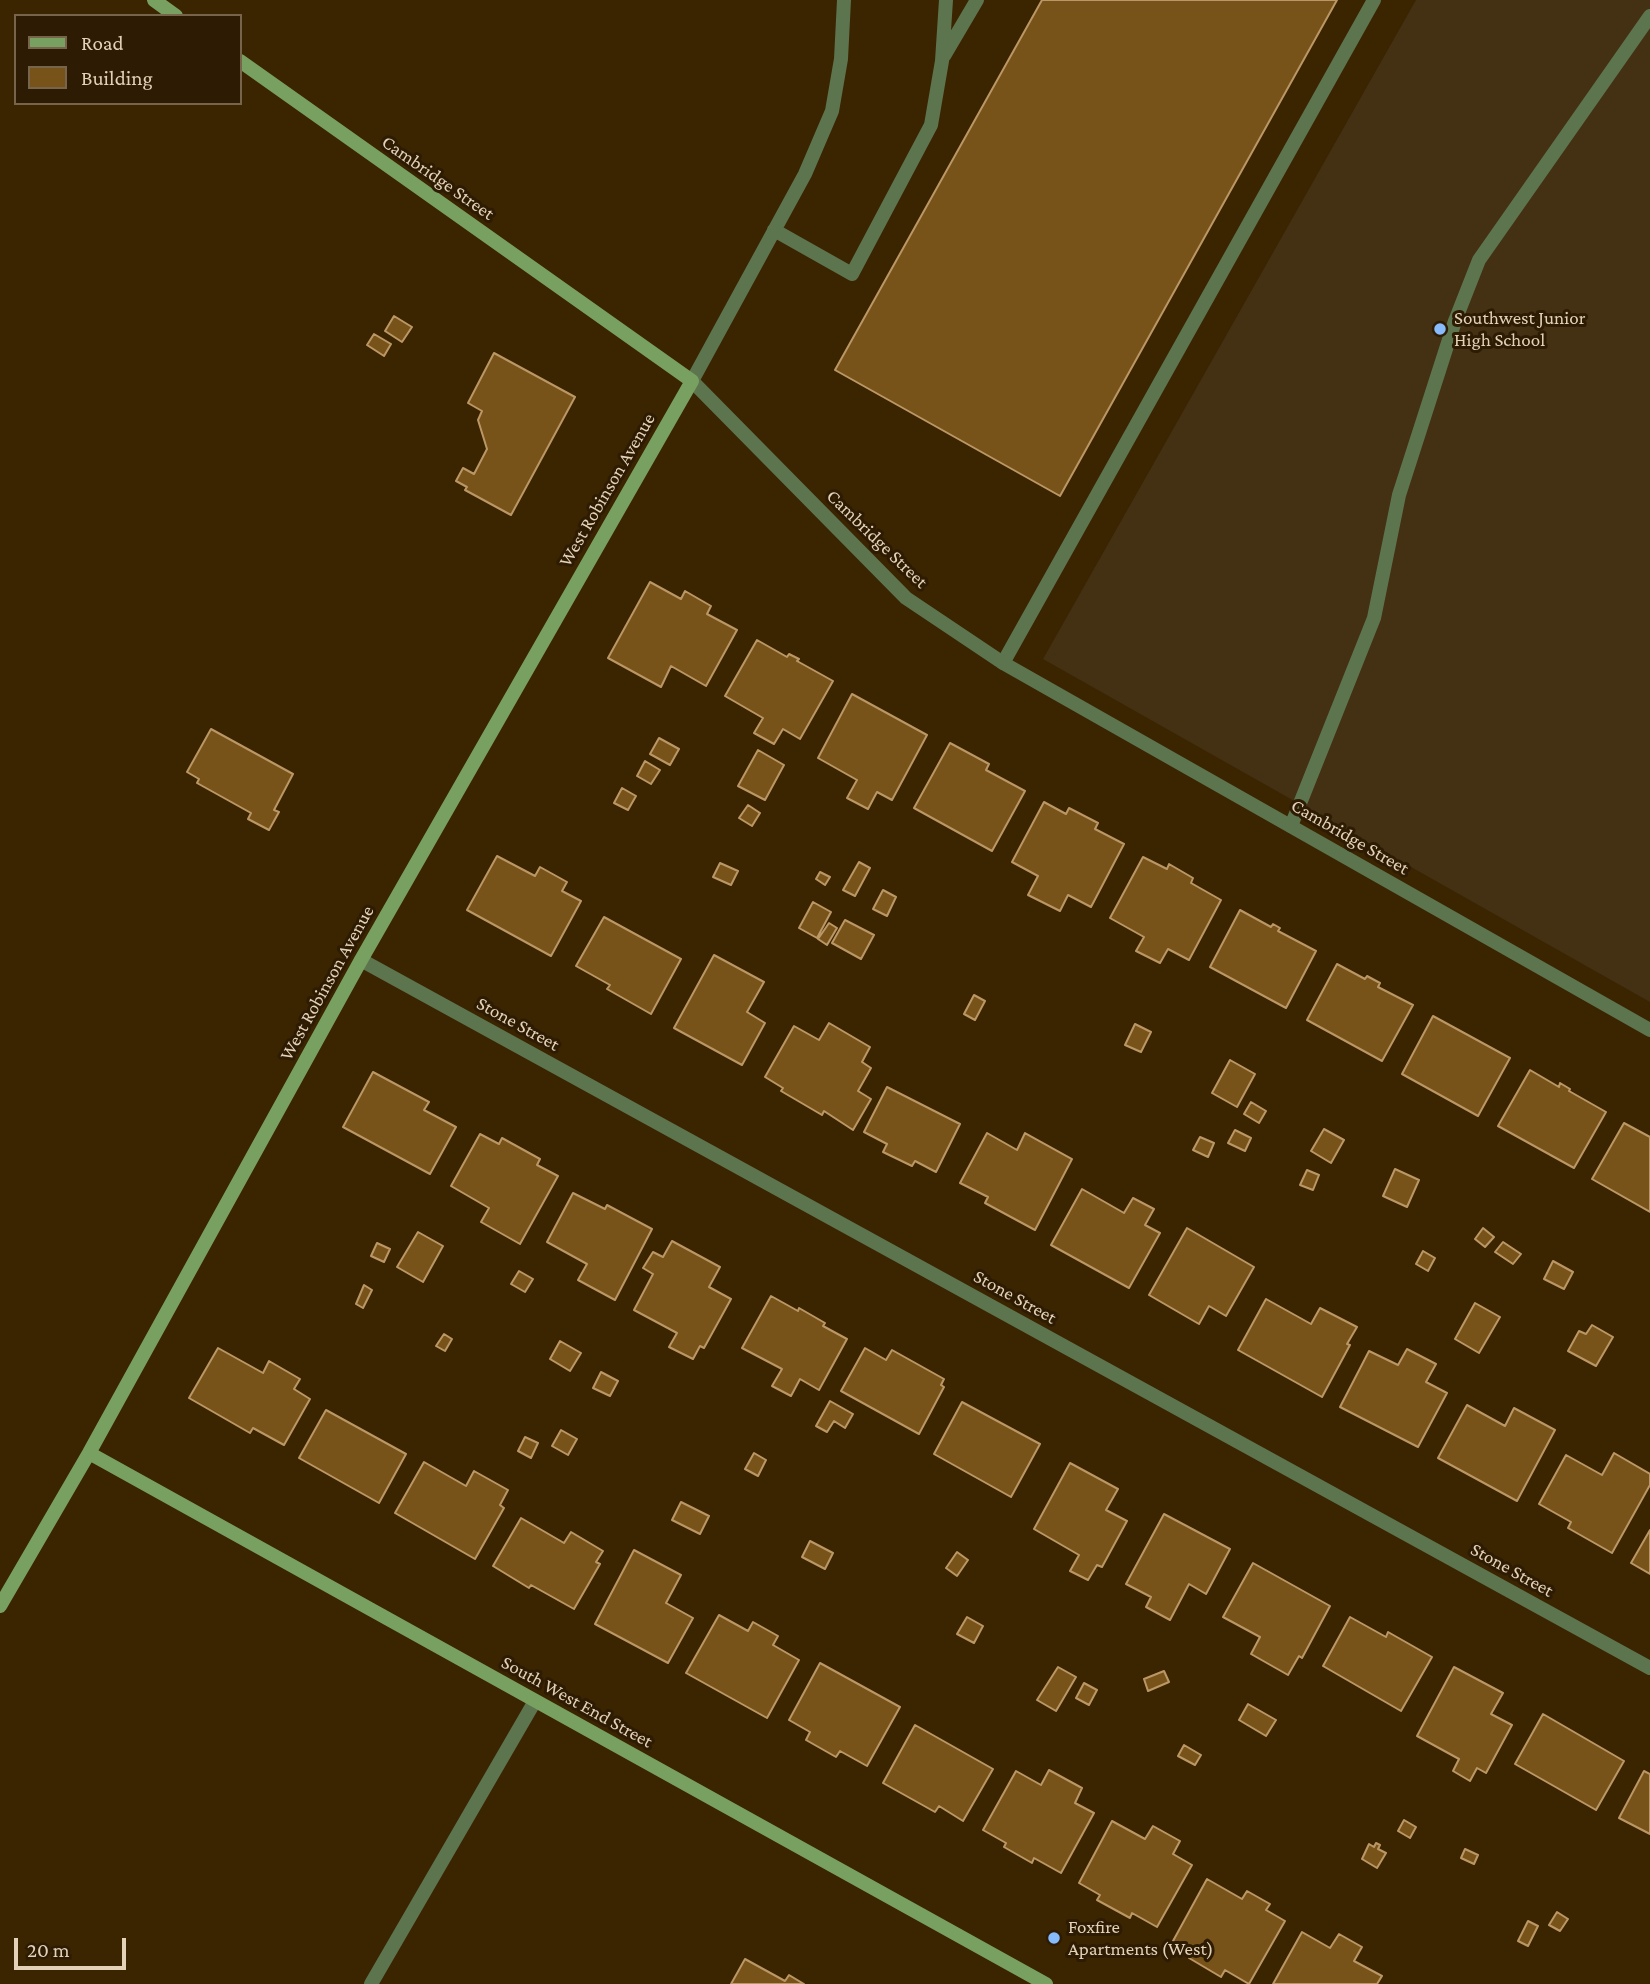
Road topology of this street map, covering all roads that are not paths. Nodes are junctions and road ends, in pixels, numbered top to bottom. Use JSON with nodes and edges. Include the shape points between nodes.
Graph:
{"nodes":[{"id":1,"x":154,"y":0,"type":"edge"},
{"id":2,"x":844,"y":0,"type":"edge"},
{"id":3,"x":946,"y":0,"type":"edge"},
{"id":4,"x":977,"y":0,"type":"edge"},
{"id":5,"x":1374,"y":0,"type":"edge"},
{"id":6,"x":173,"y":14,"type":"edge"},
{"id":7,"x":1650,"y":16,"type":"edge"},
{"id":8,"x":942,"y":61,"type":"junction"},
{"id":9,"x":242,"y":62,"type":"edge"},
{"id":10,"x":774,"y":230,"type":"junction"},
{"id":11,"x":692,"y":381,"type":"junction"},
{"id":12,"x":1003,"y":663,"type":"junction"},
{"id":13,"x":1292,"y":827,"type":"junction"},
{"id":14,"x":361,"y":960,"type":"junction"},
{"id":15,"x":1650,"y":1030,"type":"edge"},
{"id":16,"x":89,"y":1453,"type":"junction"},
{"id":17,"x":0,"y":1606,"type":"edge"},
{"id":18,"x":1650,"y":1668,"type":"edge"},
{"id":19,"x":535,"y":1701,"type":"junction"},
{"id":20,"x":1022,"y":1978,"type":"edge"},
{"id":21,"x":371,"y":1984,"type":"edge"},
{"id":22,"x":1046,"y":1984,"type":"edge"}],
"edges":[{"from":1,"to":6,"type":"street"},
{"from":2,"to":10,"type":"street","via":[[832,111]]},
{"from":3,"to":8,"type":"street"},
{"from":4,"to":8,"type":"street"},
{"from":5,"to":12,"type":"street"},
{"from":7,"to":13,"type":"street","via":[[1479,260],[1399,495],[1374,618]]},
{"from":8,"to":10,"type":"street","via":[[931,125],[852,274]]},
{"from":9,"to":11,"type":"street","name":"Cambridge Street"},
{"from":10,"to":11,"type":"street"},
{"from":11,"to":12,"type":"street","name":"Cambridge Street","via":[[906,598]]},
{"from":11,"to":14,"type":"street","name":"West Robinson Avenue"},
{"from":12,"to":13,"type":"street","name":"Cambridge Street"},
{"from":13,"to":15,"type":"street","name":"Cambridge Street"},
{"from":14,"to":16,"type":"street","name":"West Robinson Avenue"},
{"from":14,"to":18,"type":"street","name":"Stone Street"},
{"from":16,"to":17,"type":"street","name":"West Robinson Avenue"},
{"from":16,"to":19,"type":"street","name":"South West End Street"},
{"from":19,"to":20,"type":"street","name":"South West End Street"},
{"from":19,"to":21,"type":"street"},
{"from":20,"to":22,"type":"street","name":"South West End Street"}]}
